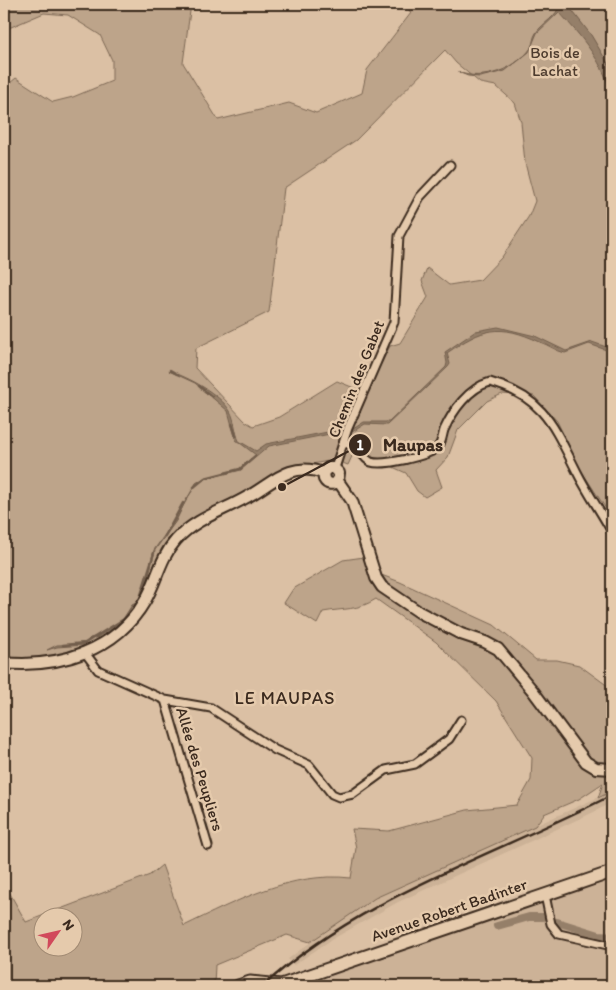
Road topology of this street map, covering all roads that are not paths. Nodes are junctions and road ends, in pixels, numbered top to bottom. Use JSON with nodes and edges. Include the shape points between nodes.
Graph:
{"nodes":[{"id":1,"x":450,"y":165,"type":"dead end"},
{"id":2,"x":345,"y":440,"type":"junction"},
{"id":3,"x":335,"y":468,"type":"junction"},
{"id":4,"x":323,"y":473,"type":"junction"},
{"id":5,"x":338,"y":481,"type":"junction"},
{"id":6,"x":612,"y":532,"type":"edge"},
{"id":7,"x":86,"y":654,"type":"junction"},
{"id":8,"x":4,"y":663,"type":"edge"},
{"id":9,"x":164,"y":700,"type":"junction"},
{"id":10,"x":461,"y":720,"type":"dead end"},
{"id":11,"x":612,"y":769,"type":"edge"},
{"id":12,"x":208,"y":846,"type":"dead end"},
{"id":13,"x":610,"y":873,"type":"edge"},
{"id":14,"x":545,"y":895,"type":"junction"},
{"id":15,"x":612,"y":946,"type":"edge"},
{"id":16,"x":290,"y":984,"type":"edge"},
{"id":17,"x":238,"y":986,"type":"edge"}],
"edges":[{"from":1,"to":2,"type":"street","name":"Chemin des Gabet","via":[[420,197],[398,236],[394,322]]},
{"from":2,"to":3,"type":"street","name":"Chemin des Gabet"},
{"from":2,"to":6,"type":"street","via":[[353,443],[365,458],[373,462],[392,462],[432,451],[440,446],[445,429],[470,391],[490,382],[500,384],[533,402],[554,425]]},
{"from":3,"to":4,"type":"street","via":[[328,468]]},
{"from":3,"to":5,"type":"street","via":[[339,473]]},
{"from":4,"to":5,"type":"street","via":[[328,483]]},
{"from":4,"to":7,"type":"street","via":[[307,468],[289,472],[192,526],[170,549],[145,601],[130,623]]},
{"from":5,"to":11,"type":"street","via":[[352,501],[376,578],[382,587],[419,612],[498,649],[586,762],[596,768]]},
{"from":7,"to":8,"type":"street","via":[[57,661]]},
{"from":7,"to":9,"type":"street","via":[[98,670]]},
{"from":9,"to":10,"type":"street","via":[[210,708],[275,750],[308,765],[332,794],[339,797],[353,794],[386,770],[415,764],[449,739]]},
{"from":9,"to":12,"type":"street","name":"Allée des Peupliers"},
{"from":13,"to":14,"type":"main road","name":"Avenue Robert Badinter"},
{"from":14,"to":15,"type":"street","via":[[551,924],[559,934]]},
{"from":14,"to":16,"type":"main road","name":"Avenue Robert Badinter"},
{"from":16,"to":17,"type":"main road","via":[[250,982]]}]}
